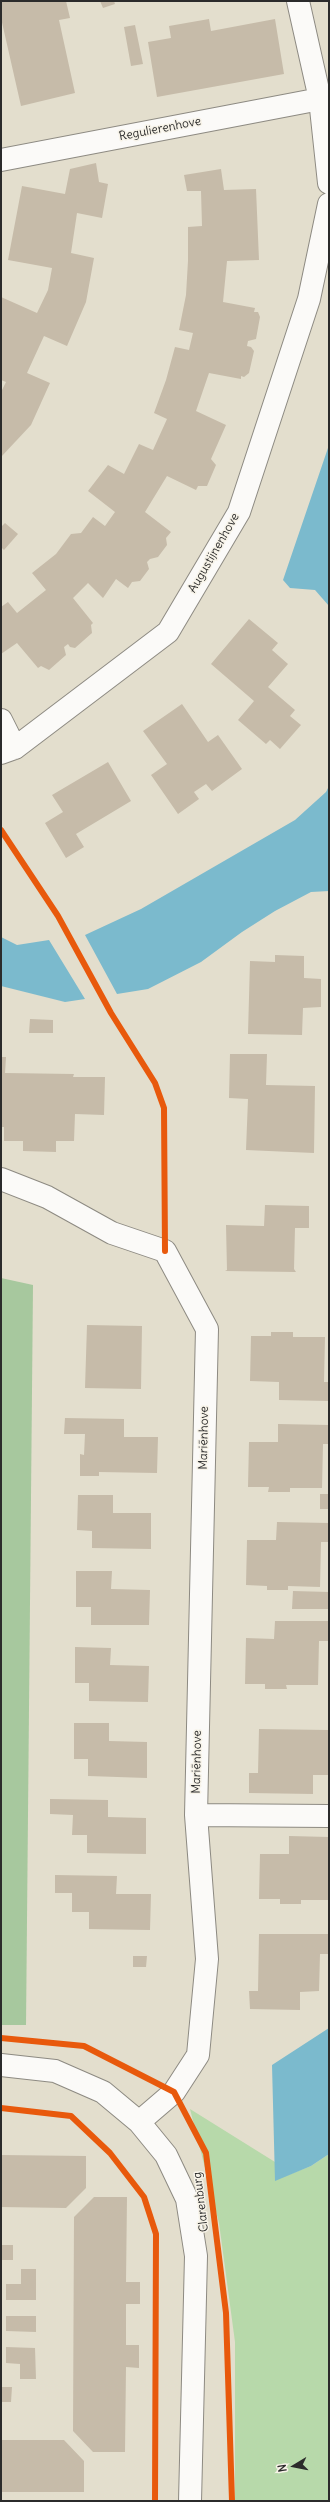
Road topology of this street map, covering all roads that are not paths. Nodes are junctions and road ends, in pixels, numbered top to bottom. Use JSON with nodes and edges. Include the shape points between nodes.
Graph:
{"nodes":[{"id":1,"x":298,"y":1,"type":"edge"},
{"id":2,"x":320,"y":99,"type":"junction"},
{"id":3,"x":1,"y":160,"type":"edge"},
{"id":4,"x":329,"y":183,"type":"edge"},
{"id":5,"x":329,"y":204,"type":"edge"},
{"id":6,"x":1,"y":720,"type":"edge"},
{"id":7,"x":8,"y":751,"type":"edge"},
{"id":8,"x":1,"y":1179,"type":"edge"},
{"id":9,"x":196,"y":1815,"type":"junction"},
{"id":10,"x":329,"y":1816,"type":"edge"},
{"id":11,"x":1,"y":2066,"type":"edge"},
{"id":12,"x":139,"y":2122,"type":"junction"},
{"id":13,"x":190,"y":2501,"type":"edge"}],
"edges":[{"from":1,"to":2,"type":"street"},
{"from":2,"to":3,"type":"street","name":"Regulierenhove"},
{"from":2,"to":4,"type":"street"},
{"from":5,"to":7,"type":"street","name":"Augustijnenhove","via":[[309,299],[239,512],[168,632]]},
{"from":6,"to":7,"type":"street"},
{"from":8,"to":9,"type":"street","name":"Mariënhove","via":[[47,1197],[112,1234],[165,1251],[207,1329]]},
{"from":9,"to":10,"type":"street"},
{"from":9,"to":12,"type":"street","name":"Mariënhove","via":[[207,1959],[198,2055],[174,2092]]},
{"from":11,"to":12,"type":"street","name":"Clarenburg","via":[[55,2071],[103,2092]]},
{"from":12,"to":13,"type":"street","name":"Clarenburg","via":[[166,2155],[187,2199],[196,2256]]}]}
